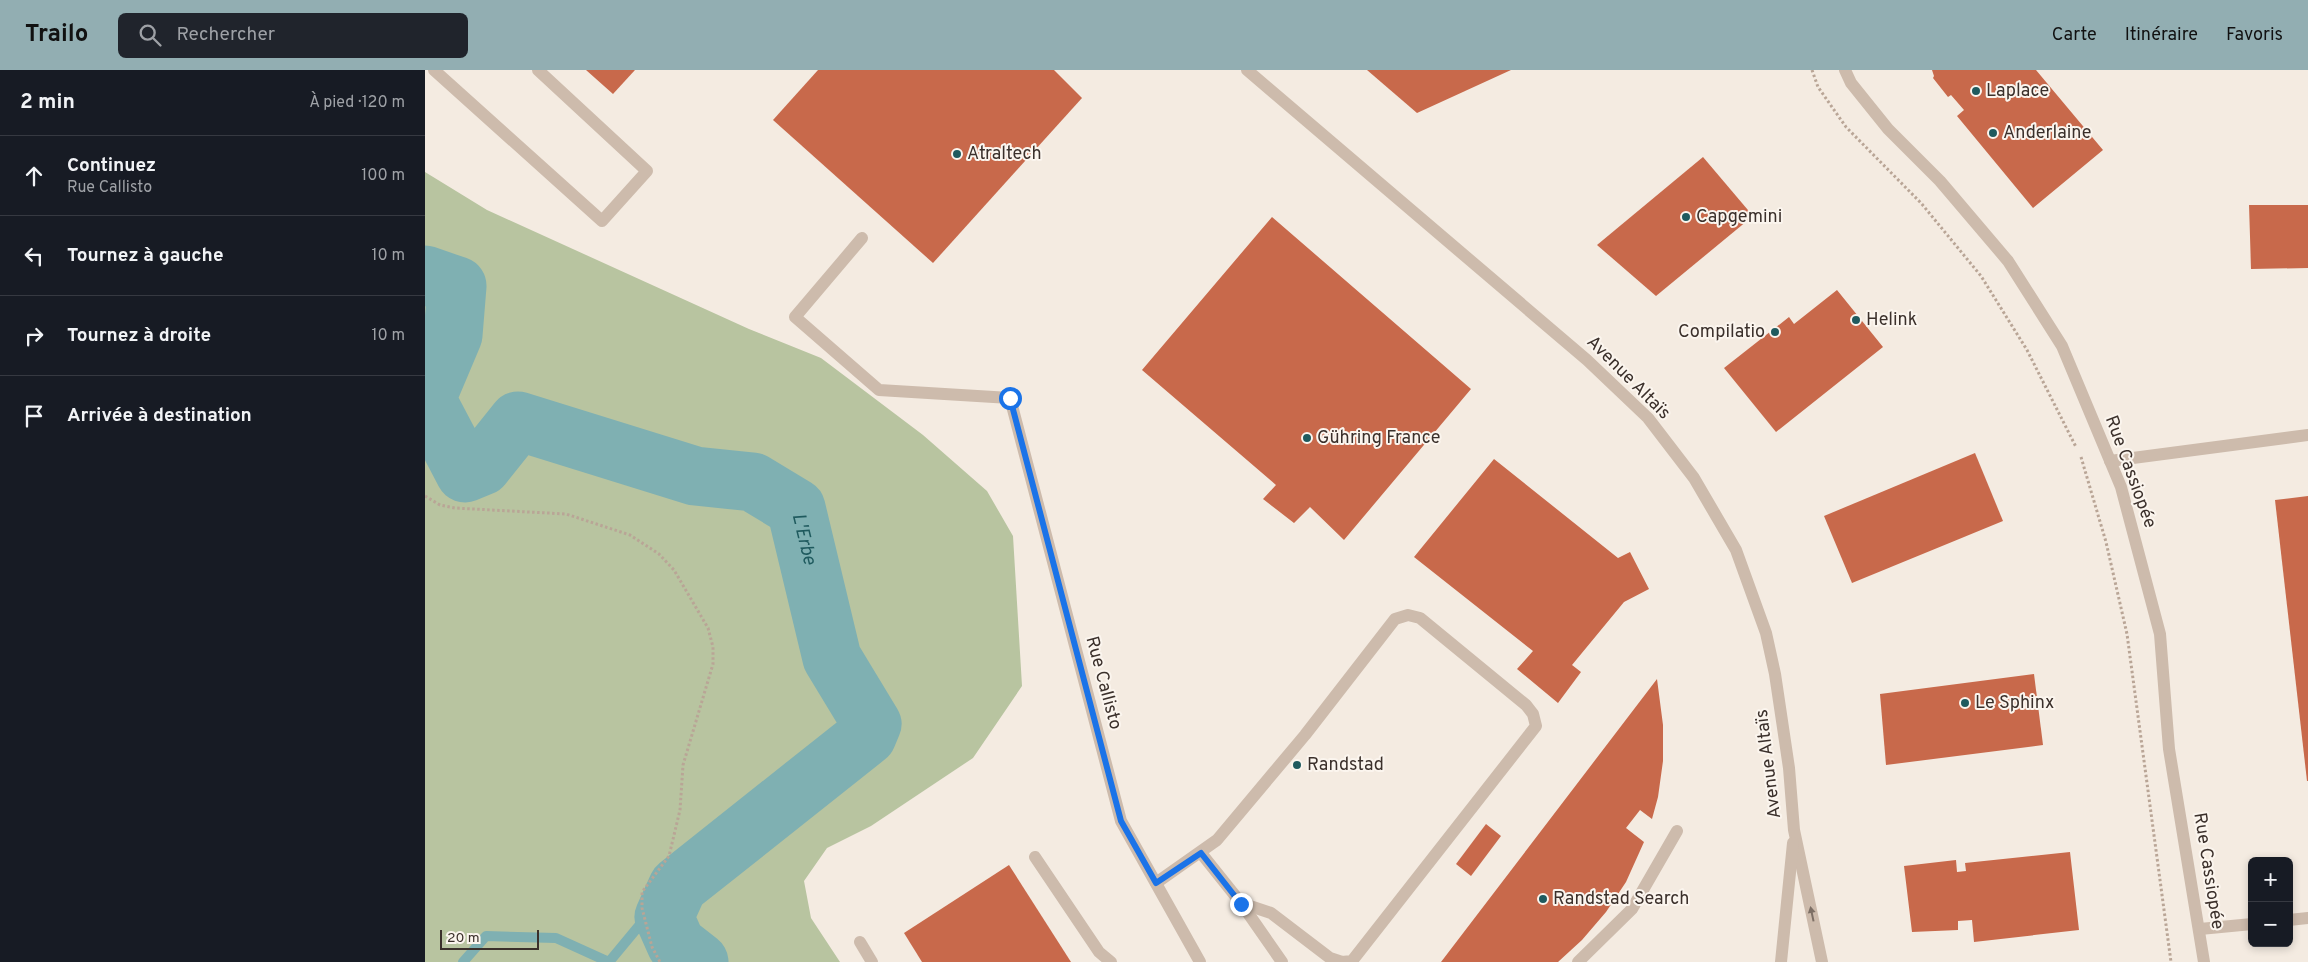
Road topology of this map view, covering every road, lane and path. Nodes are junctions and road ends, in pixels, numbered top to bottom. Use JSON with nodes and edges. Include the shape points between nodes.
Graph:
{"nodes":[{"id":1,"x":434,"y":70,"type":"edge"},
{"id":2,"x":538,"y":70,"type":"edge"},
{"id":3,"x":1247,"y":70,"type":"edge"},
{"id":4,"x":1812,"y":70,"type":"edge"},
{"id":5,"x":1845,"y":70,"type":"edge"},
{"id":6,"x":862,"y":238,"type":"dead end"},
{"id":7,"x":2308,"y":435,"type":"edge"},
{"id":8,"x":2110,"y":461,"type":"junction"},
{"id":9,"x":425,"y":496,"type":"edge"},
{"id":10,"x":1794,"y":830,"type":"junction"},
{"id":11,"x":1677,"y":831,"type":"dead end"},
{"id":12,"x":1201,"y":853,"type":"junction"},
{"id":13,"x":1035,"y":857,"type":"dead end"},
{"id":14,"x":1156,"y":883,"type":"junction"},
{"id":15,"x":1241,"y":904,"type":"junction"},
{"id":16,"x":2308,"y":918,"type":"edge"},
{"id":17,"x":2293,"y":920,"type":"edge"},
{"id":18,"x":2248,"y":924,"type":"edge"},
{"id":19,"x":2200,"y":929,"type":"junction"},
{"id":20,"x":859,"y":942,"type":"dead end"},
{"id":21,"x":660,"y":962,"type":"edge"},
{"id":22,"x":872,"y":962,"type":"edge"},
{"id":23,"x":1111,"y":962,"type":"edge"},
{"id":24,"x":1200,"y":962,"type":"edge"},
{"id":25,"x":1281,"y":962,"type":"edge"},
{"id":26,"x":1577,"y":962,"type":"edge"},
{"id":27,"x":1781,"y":962,"type":"edge"},
{"id":28,"x":1822,"y":962,"type":"edge"},
{"id":29,"x":2171,"y":962,"type":"edge"},
{"id":30,"x":2204,"y":962,"type":"edge"}],
"edges":[{"from":1,"to":2,"type":"street","via":[[602,221],[647,171]]},
{"from":3,"to":10,"type":"street","name":"Avenue Altaïs","via":[[1587,360],[1648,418],[1694,478],[1736,550],[1766,633],[1789,768]]},
{"from":4,"to":29,"type":"path","via":[[1818,87],[1846,128],[1921,203],[1981,276],[2027,350],[2080,453],[2106,542],[2127,634]]},
{"from":5,"to":8,"type":"street","name":"Rue Cassiopée","via":[[1851,83],[1888,130],[1940,181],[2008,261],[2062,346]]},
{"from":6,"to":14,"type":"street","name":"Rue Callisto","via":[[795,316],[879,390],[1010,398],[1121,821]]},
{"from":7,"to":8,"type":"street"},
{"from":8,"to":19,"type":"street","name":"Rue Cassiopée","via":[[2139,546],[2160,634],[2169,749]]},
{"from":9,"to":21,"type":"path","via":[[440,505],[455,508],[566,514],[630,535],[664,559],[708,628],[713,664],[683,765],[680,810],[669,856],[642,892],[642,908],[652,946]]},
{"from":10,"to":27,"type":"street","name":"Avenue Altaïs"},
{"from":28,"to":10,"type":"street","name":"Avenue Altaïs","one_way":true},
{"from":11,"to":26,"type":"street","via":[[1632,909]]},
{"from":12,"to":14,"type":"street"},
{"from":12,"to":15,"type":"street"},
{"from":12,"to":15,"type":"street","via":[[1217,840],[1305,735],[1395,619],[1420,618],[1526,704],[1533,714],[1536,726],[1352,961],[1330,958],[1271,913]]},
{"from":13,"to":23,"type":"street","via":[[1099,952]]},
{"from":14,"to":24,"type":"street","name":"Rue Callisto"},
{"from":15,"to":25,"type":"street"},
{"from":16,"to":17,"type":"street"},
{"from":18,"to":19,"type":"street"},
{"from":19,"to":30,"type":"street","name":"Rue Cassiopée"},
{"from":20,"to":22,"type":"street"}]}
